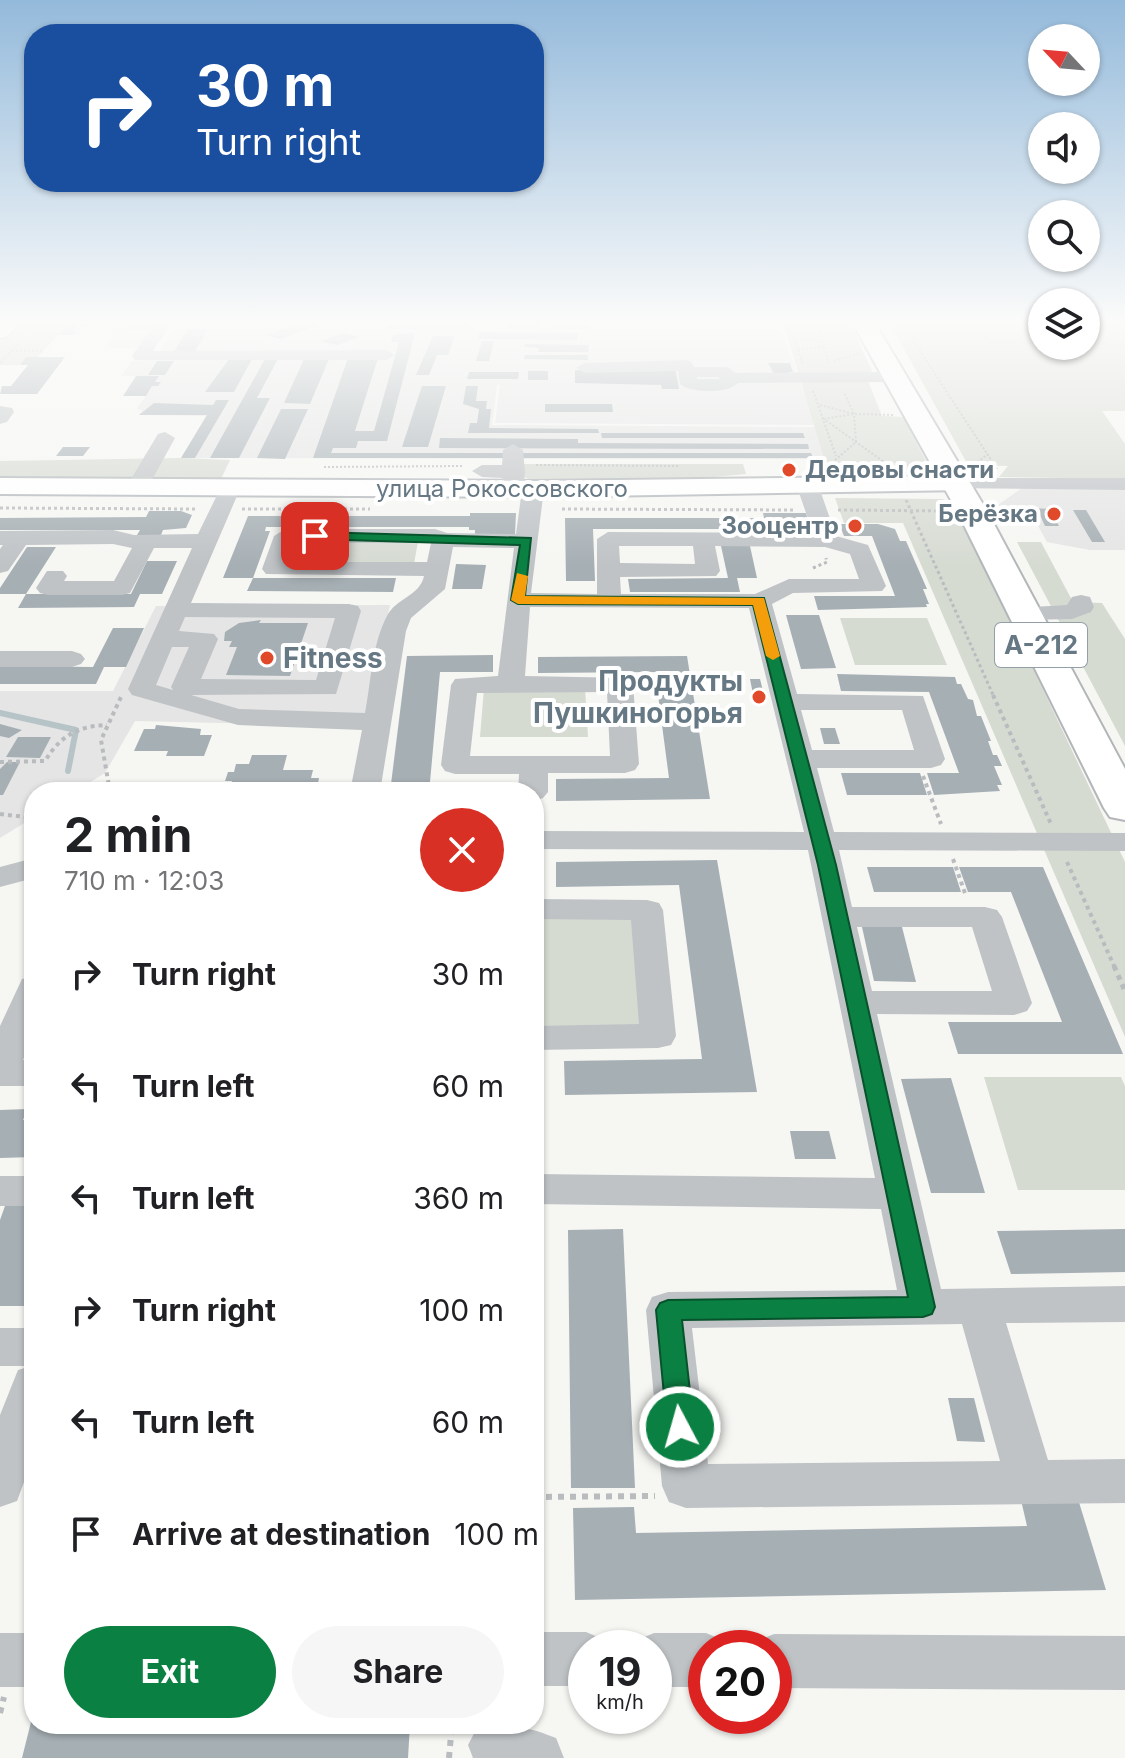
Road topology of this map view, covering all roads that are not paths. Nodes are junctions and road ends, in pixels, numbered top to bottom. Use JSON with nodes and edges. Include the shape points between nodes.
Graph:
{"nodes":[{"id":1,"x":911,"y":402,"type":"edge"},
{"id":2,"x":165,"y":438,"type":"dead end"},
{"id":3,"x":513,"y":450,"type":"dead end"},
{"id":4,"x":482,"y":471,"type":"dead end"},
{"id":5,"x":964,"y":476,"type":"junction"},
{"id":6,"x":817,"y":478,"type":"junction"},
{"id":7,"x":520,"y":484,"type":"junction"},
{"id":8,"x":1125,"y":484,"type":"edge"},
{"id":9,"x":0,"y":486,"type":"edge"},
{"id":10,"x":136,"y":489,"type":"junction"},
{"id":11,"x":229,"y":489,"type":"junction"},
{"id":12,"x":1068,"y":491,"type":"junction"},
{"id":13,"x":1125,"y":499,"type":"edge"},
{"id":14,"x":1024,"y":505,"type":"road end"},
{"id":15,"x":9,"y":538,"type":"edge"},
{"id":16,"x":443,"y":540,"type":"junction"},
{"id":17,"x":823,"y":540,"type":"junction"},
{"id":18,"x":147,"y":541,"type":"junction"},
{"id":19,"x":205,"y":541,"type":"junction"},
{"id":20,"x":527,"y":541,"type":"junction"},
{"id":21,"x":0,"y":566,"type":"edge"},
{"id":22,"x":436,"y":569,"type":"junction"},
{"id":23,"x":55,"y":576,"type":"dead end"},
{"id":24,"x":518,"y":600,"type":"junction"},
{"id":25,"x":609,"y":601,"type":"junction"},
{"id":26,"x":759,"y":601,"type":"junction"},
{"id":27,"x":1081,"y":602,"type":"dead end"},
{"id":28,"x":176,"y":610,"type":"junction"},
{"id":29,"x":1025,"y":613,"type":"junction"},
{"id":30,"x":163,"y":639,"type":"junction"},
{"id":31,"x":0,"y":659,"type":"edge"},
{"id":32,"x":72,"y":659,"type":"dead end"},
{"id":33,"x":511,"y":684,"type":"junction"},
{"id":34,"x":785,"y":702,"type":"junction"},
{"id":35,"x":377,"y":722,"type":"junction"},
{"id":36,"x":800,"y":759,"type":"junction"},
{"id":37,"x":534,"y":778,"type":"edge"},
{"id":38,"x":367,"y":782,"type":"edge"},
{"id":39,"x":1125,"y":808,"type":"edge"},
{"id":40,"x":821,"y":839,"type":"junction"},
{"id":41,"x":544,"y":840,"type":"edge"},
{"id":42,"x":1125,"y":842,"type":"edge"},
{"id":43,"x":24,"y":871,"type":"edge"},
{"id":44,"x":0,"y":877,"type":"edge"},
{"id":45,"x":544,"y":909,"type":"edge"},
{"id":46,"x":838,"y":917,"type":"junction"},
{"id":47,"x":857,"y":1002,"type":"junction"},
{"id":48,"x":24,"y":1012,"type":"edge"},
{"id":49,"x":544,"y":1038,"type":"edge"},
{"id":50,"x":0,"y":1072,"type":"edge"},
{"id":51,"x":24,"y":1073,"type":"edge"},
{"id":52,"x":544,"y":1189,"type":"edge"},
{"id":53,"x":0,"y":1191,"type":"edge"},
{"id":54,"x":24,"y":1191,"type":"edge"},
{"id":55,"x":896,"y":1194,"type":"junction"},
{"id":56,"x":1125,"y":1304,"type":"edge"},
{"id":57,"x":979,"y":1306,"type":"junction"},
{"id":58,"x":923,"y":1307,"type":"junction"},
{"id":59,"x":0,"y":1347,"type":"edge"},
{"id":60,"x":24,"y":1347,"type":"edge"},
{"id":61,"x":24,"y":1414,"type":"edge"},
{"id":62,"x":1125,"y":1481,"type":"edge"},
{"id":63,"x":1030,"y":1482,"type":"junction"},
{"id":64,"x":0,"y":1485,"type":"edge"},
{"id":65,"x":544,"y":1659,"type":"edge"},
{"id":66,"x":568,"y":1659,"type":"edge"},
{"id":67,"x":0,"y":1660,"type":"edge"},
{"id":68,"x":24,"y":1660,"type":"edge"},
{"id":69,"x":792,"y":1661,"type":"edge"},
{"id":70,"x":1125,"y":1663,"type":"edge"}],
"edges":[{"from":1,"to":5,"type":"highway","number":"А-212"},
{"from":2,"to":10,"type":"street"},
{"from":3,"to":7,"type":"street"},
{"from":4,"to":7,"type":"street"},
{"from":5,"to":6,"type":"main road","name":"улица Рокоссовского"},
{"from":5,"to":12,"type":"street"},
{"from":5,"to":29,"type":"highway","number":"А-212"},
{"from":6,"to":7,"type":"main road","name":"улица Рокоссовского"},
{"from":6,"to":17,"type":"street"},
{"from":7,"to":11,"type":"main road","name":"улица Рокоссовского"},
{"from":7,"to":20,"type":"street"},
{"from":8,"to":12,"type":"street"},
{"from":9,"to":10,"type":"main road","name":"улица Рокоссовского"},
{"from":10,"to":11,"type":"main road","name":"улица Рокоссовского"},
{"from":11,"to":19,"type":"street"},
{"from":12,"to":13,"type":"street"},
{"from":12,"to":14,"type":"street"},
{"from":15,"to":18,"type":"street"},
{"from":15,"to":21,"type":"street"},
{"from":16,"to":20,"type":"street"},
{"from":16,"to":22,"type":"street"},
{"from":16,"to":22,"type":"street","via":[[285,536],[274,569]]},
{"from":17,"to":25,"type":"street","via":[[703,539],[708,571],[608,570]]},
{"from":17,"to":26,"type":"street","via":[[860,550],[874,586],[789,586]]},
{"from":18,"to":19,"type":"street"},
{"from":18,"to":23,"type":"street","via":[[122,588],[48,588]]},
{"from":19,"to":28,"type":"street"},
{"from":20,"to":24,"type":"street"},
{"from":22,"to":35,"type":"street","via":[[433,589],[400,614],[393,631]]},
{"from":24,"to":25,"type":"street"},
{"from":24,"to":33,"type":"street"},
{"from":25,"to":26,"type":"street"},
{"from":26,"to":34,"type":"street"},
{"from":27,"to":29,"type":"street","via":[[1082,607],[1072,612]]},
{"from":28,"to":30,"type":"street"},
{"from":28,"to":30,"type":"street","via":[[349,611],[327,688],[184,687],[205,639]]},
{"from":29,"to":39,"type":"highway","number":"А-212"},
{"from":30,"to":35,"type":"street","via":[[141,689],[238,717]]},
{"from":31,"to":32,"type":"street"},
{"from":33,"to":37,"type":"street","via":[[464,685],[455,765]]},
{"from":33,"to":37,"type":"street","via":[[620,684],[625,764]]},
{"from":34,"to":36,"type":"street"},
{"from":34,"to":36,"type":"street","via":[[913,702],[931,759]]},
{"from":35,"to":38,"type":"street"},
{"from":36,"to":40,"type":"street"},
{"from":40,"to":41,"type":"street"},
{"from":40,"to":42,"type":"street"},
{"from":40,"to":46,"type":"street"},
{"from":43,"to":44,"type":"street"},
{"from":45,"to":49,"type":"street","via":[[647,910],[658,1036]]},
{"from":46,"to":47,"type":"street"},
{"from":46,"to":47,"type":"street","via":[[985,917],[1014,1003]]},
{"from":47,"to":55,"type":"street"},
{"from":48,"to":50,"type":"street"},
{"from":50,"to":51,"type":"street"},
{"from":52,"to":55,"type":"street"},
{"from":53,"to":54,"type":"street"},
{"from":55,"to":58,"type":"street"},
{"from":56,"to":57,"type":"street"},
{"from":57,"to":58,"type":"street"},
{"from":57,"to":63,"type":"street"},
{"from":58,"to":63,"type":"street","via":[[668,1310],[686,1486]]},
{"from":59,"to":60,"type":"street"},
{"from":61,"to":64,"type":"street"},
{"from":62,"to":63,"type":"street"},
{"from":65,"to":66,"type":"street"},
{"from":67,"to":68,"type":"street"},
{"from":69,"to":70,"type":"street"}]}
